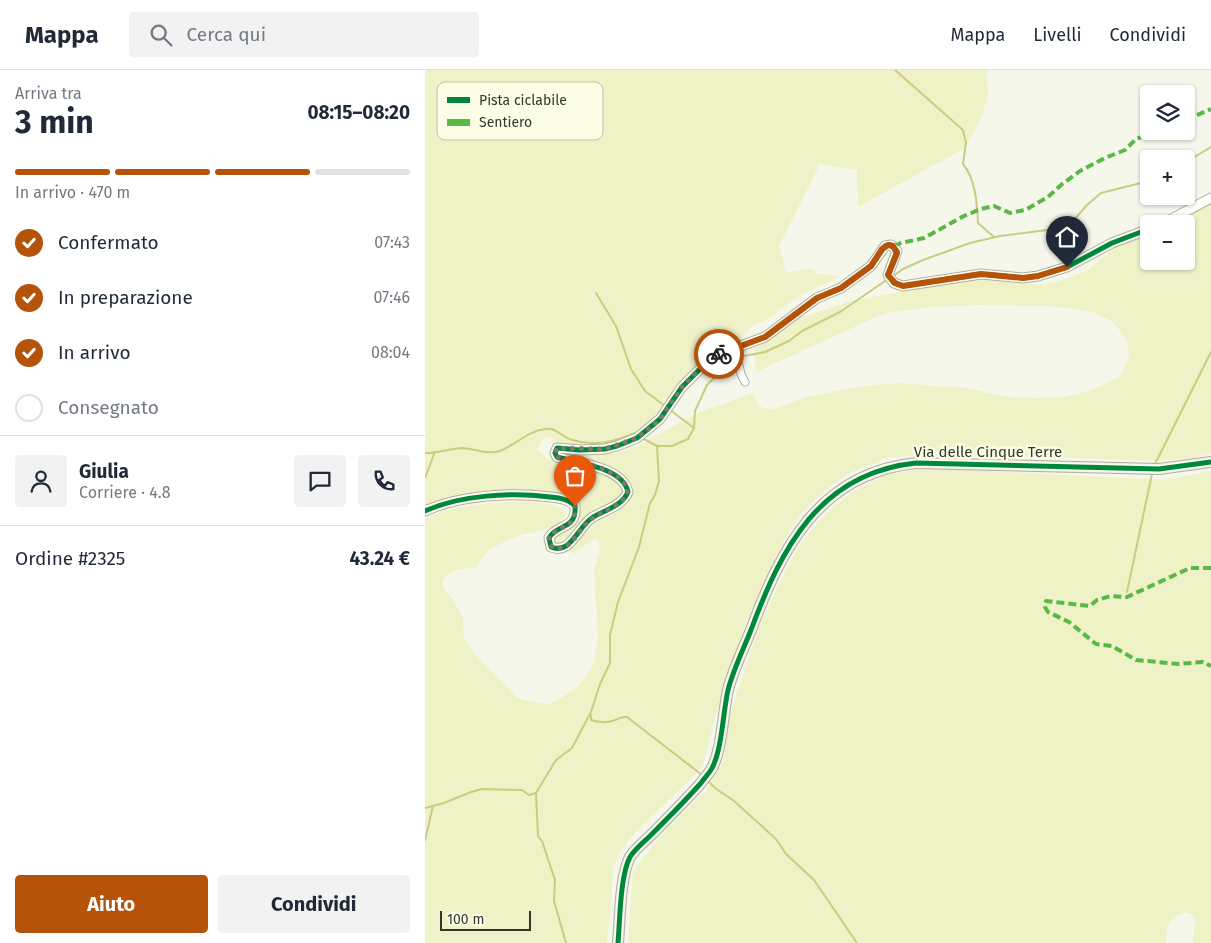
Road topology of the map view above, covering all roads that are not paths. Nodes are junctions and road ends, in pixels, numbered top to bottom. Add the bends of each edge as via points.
1 (1211, 198) edge
2 (1179, 215) edge
3 (1140, 232) edge
4 (736, 352) junction
5 (745, 382) dead end
6 (1211, 462) edge
7 (425, 511) edge
8 (618, 943) edge

1 - 2 street
3 - 4 street via 1067,267 1038,276 1023,278 981,274 899,286 888,275 897,253 891,245 885,246 871,266 841,288 817,298 765,337
4 - 5 street
4 - 7 street via 712,358 704,364 682,387 660,419 637,438 605,449 555,450 557,457 608,471 625,484 628,492 621,501 592,518 562,548 551,546 549,538 573,518 575,506 570,501 535,495 498,495 446,503
6 - 8 main road, Via delle Cinque Terre via 1159,469 907,464 866,475 817,508 780,561 763,597 729,689 712,769 631,856 625,876

